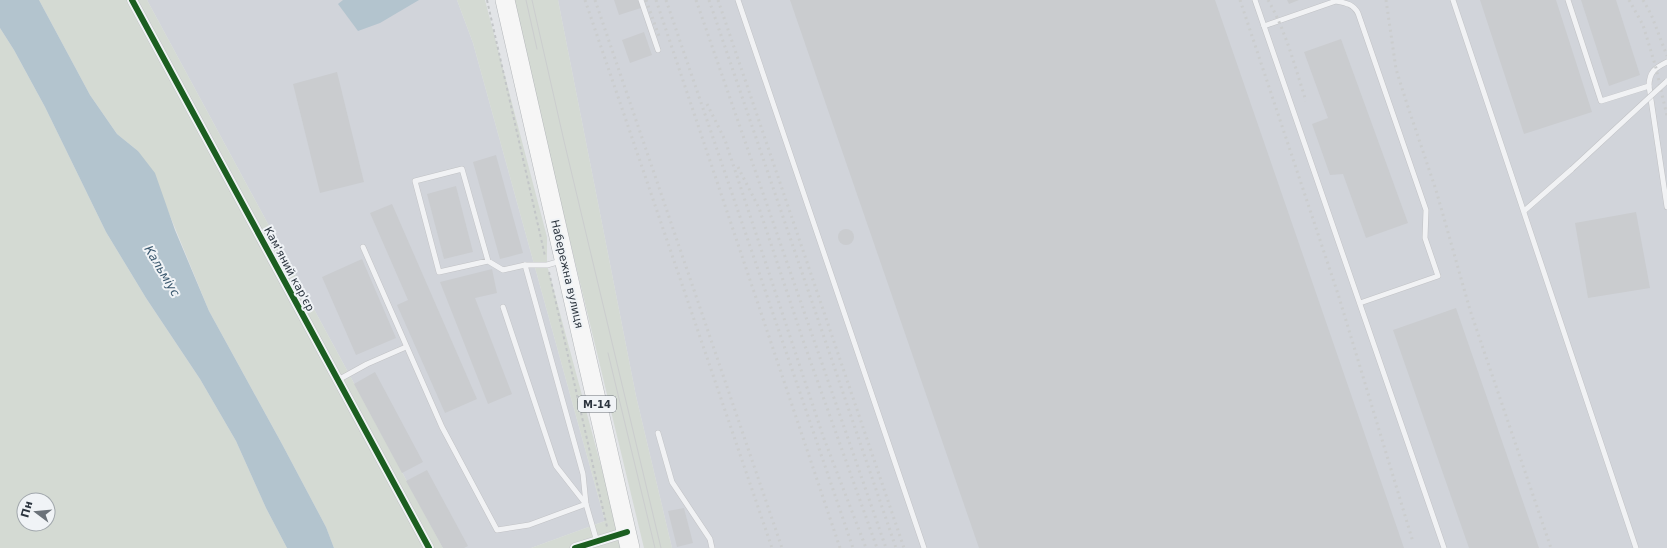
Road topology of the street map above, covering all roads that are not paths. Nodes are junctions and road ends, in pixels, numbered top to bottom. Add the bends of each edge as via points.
1 (132, 0) edge
2 (505, 0) edge
3 (641, 0) edge
4 (738, 0) edge
5 (1255, 0) edge
6 (1453, 0) edge
7 (1568, 0) edge
8 (1264, 26) junction
9 (658, 50) dead end
10 (1667, 62) edge
11 (1667, 81) edge
12 (1649, 86) junction
13 (1667, 207) edge
14 (1524, 211) junction
15 (363, 247) dead end
16 (563, 260) junction
17 (488, 261) junction
18 (525, 264) junction
19 (1360, 304) junction
20 (503, 307) dead end
21 (406, 347) junction
22 (338, 380) junction
23 (658, 433) dead end
24 (586, 504) junction
25 (629, 540) edge
26 (597, 542) junction
27 (429, 548) edge
28 (575, 548) edge
29 (712, 548) edge
30 (924, 548) edge
31 (1444, 548) edge
32 (1636, 548) edge

1 - 22 street, Кам'яний кар'єр
2 - 16 highway, Набережна вулиця / М-14
3 - 9 lane
4 - 30 lane
5 - 8 lane
6 - 14 lane
7 - 12 lane via 1602,101
8 - 19 lane
8 - 19 lane via 1336,1 1355,7 1358,13 1426,210 1425,238 1438,276
10 - 12 lane via 1652,71
11 - 14 lane, bridge
12 - 13 lane
14 - 32 lane
15 - 21 lane
16 - 18 lane via 547,265
16 - 25 highway, Набережна вулиця / М-14
17 - 17 lane via 439,272 415,181 462,169
17 - 18 lane via 503,270
18 - 24 lane via 583,474
19 - 31 lane
20 - 24 lane via 556,466
21 - 22 lane
21 - 24 lane via 442,428 497,530 529,524
22 - 27 street, Кам'яний кар'єр
23 - 29 lane via 672,482 710,539
24 - 26 lane
25 - 26 street
26 - 28 street

